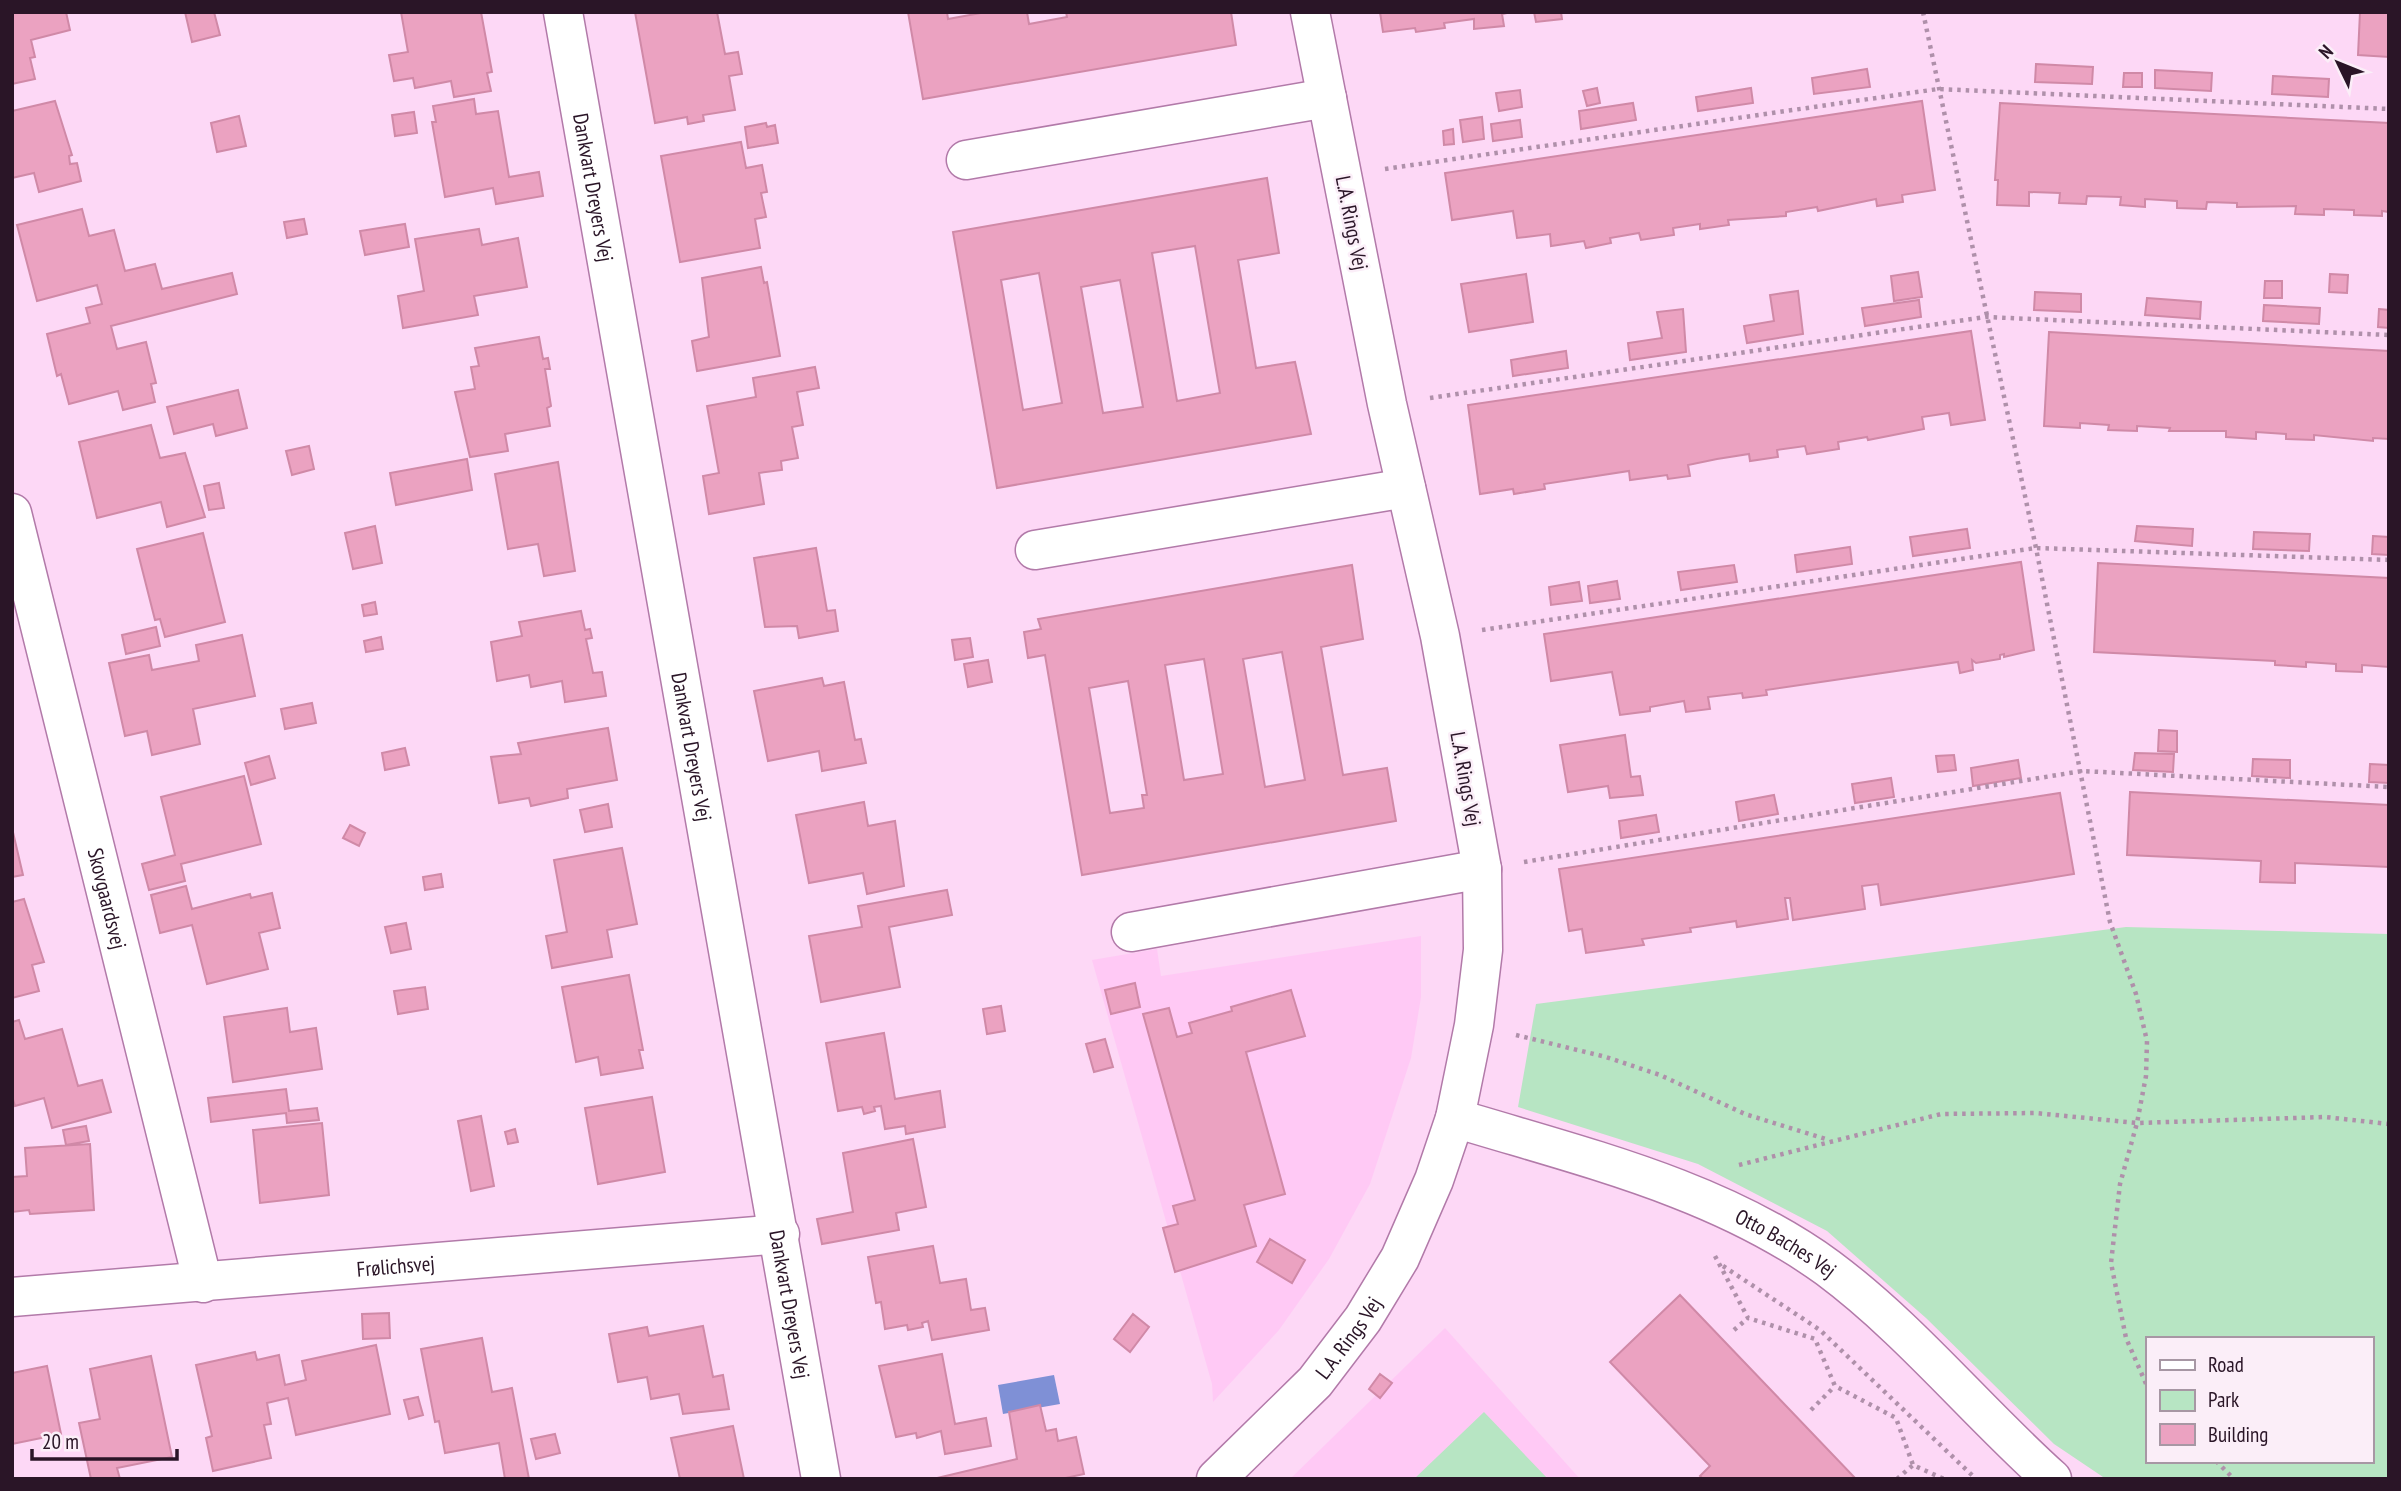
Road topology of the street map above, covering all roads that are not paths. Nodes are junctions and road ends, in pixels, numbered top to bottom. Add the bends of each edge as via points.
1 (563, 12) edge
2 (1310, 12) edge
3 (1327, 98) junction
4 (966, 160) dead end
5 (1406, 488) junction
6 (12, 513) edge
7 (1035, 550) dead end
8 (1482, 869) junction
9 (1131, 932) dead end
10 (1455, 1118) junction
11 (780, 1234) junction
12 (203, 1283) junction
13 (12, 1297) edge
14 (821, 1479) edge
15 (1216, 1479) edge
16 (2052, 1479) edge

1 - 11 street, Dankvart Dreyers Vej
2 - 3 street, L.A. Rings Vej
3 - 4 street
3 - 5 street, L.A. Rings Vej
5 - 7 street
5 - 8 street, L.A. Rings Vej via 1440,636
6 - 12 street, Skovgaardsvej
8 - 9 street
8 - 10 street, L.A. Rings Vej via 1483,950 1474,1026
10 - 15 street, L.A. Rings Vej via 1400,1258 1363,1319 1315,1382
10 - 16 street, Otto Baches Vej via 1668,1184 1745,1218 1827,1268 1893,1325
11 - 12 street, Frølichsvej
11 - 14 street, Dankvart Dreyers Vej
12 - 13 street, Frølichsvej

